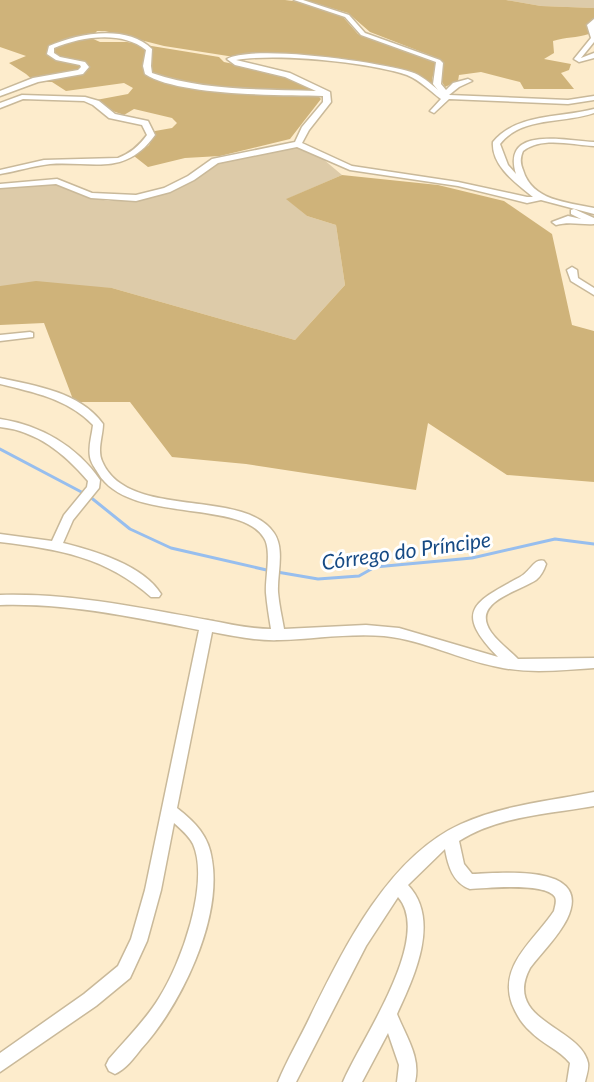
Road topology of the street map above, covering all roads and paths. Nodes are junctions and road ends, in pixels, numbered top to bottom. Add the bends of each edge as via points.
1 (297, 0) edge
2 (594, 21) edge
3 (594, 56) edge
4 (468, 81) dead end
5 (2, 93) edge
6 (327, 94) junction
7 (446, 96) junction
8 (594, 98) edge
9 (0, 106) edge
10 (434, 111) dead end
11 (594, 111) edge
12 (298, 144) junction
13 (594, 144) edge
14 (0, 172) edge
15 (520, 181) junction
16 (0, 186) edge
17 (540, 198) junction
18 (526, 200) junction
19 (594, 211) edge
20 (556, 222) dead end
21 (594, 222) edge
22 (572, 270) dead end
23 (594, 291) edge
24 (30, 335) dead end
25 (0, 338) edge
26 (0, 381) edge
27 (0, 423) edge
28 (0, 538) edge
29 (57, 544) junction
30 (540, 564) dead end
31 (155, 594) dead end
32 (0, 600) edge
33 (207, 625) junction
34 (279, 634) junction
35 (594, 663) edge
36 (514, 664) junction
37 (594, 799) edge
38 (169, 810) junction
39 (451, 838) junction
40 (396, 885) junction
41 (389, 1015) junction
42 (0, 1063) edge
43 (115, 1065) dead end
44 (287, 1082) edge
45 (352, 1082) edge
46 (406, 1082) edge
47 (576, 1082) edge

1 - 7 street via 347,16 358,32 438,61 437,84
2 - 3 street via 590,25 594,38 577,59
4 - 7 street via 456,85
5 - 6 street via 36,80 80,72 86,67 83,63 58,59 50,54 51,47 101,36 144,44 149,49 149,74 163,80
6 - 7 street via 287,75 230,59 304,58 390,69 421,79
6 - 12 street via 327,102
7 - 8 street via 568,102
7 - 10 street
9 - 14 street via 22,96 85,99 112,116 145,123 151,135 123,160 52,161
11 - 15 street via 566,119 522,123 500,137 496,144 500,160
12 - 16 street via 215,161 167,190 136,198 91,195 57,181
12 - 18 street via 350,168 458,184
13 - 15 street via 528,144 519,150 516,159
15 - 17 street
17 - 18 street
17 - 19 street
18 - 21 street via 570,210
20 - 21 street
22 - 23 street via 574,279
24 - 25 street
26 - 34 street via 65,400 93,417 98,424 94,452 97,464 109,480 134,496 237,516 269,536
27 - 29 street via 29,428 46,436 94,480 93,488 68,518
28 - 29 street
29 - 31 street via 95,556 145,583
30 - 36 street via 535,574 496,593 482,607 479,620 484,633
32 - 33 street via 64,600
33 - 34 street
33 - 38 street
34 - 36 street via 384,631
35 - 36 street
37 - 39 street via 497,819
38 - 42 street via 139,941 124,972
38 - 43 street via 201,843 207,871 203,904 191,951 166,1004
39 - 40 street via 423,857
39 - 47 street via 457,867 470,882 539,881 554,884 561,891 565,900 562,914 521,965 516,983 523,1013 578,1059
40 - 41 street via 412,902 416,919 410,954
40 - 44 street via 357,947
41 - 45 street
41 - 46 street via 409,1062

